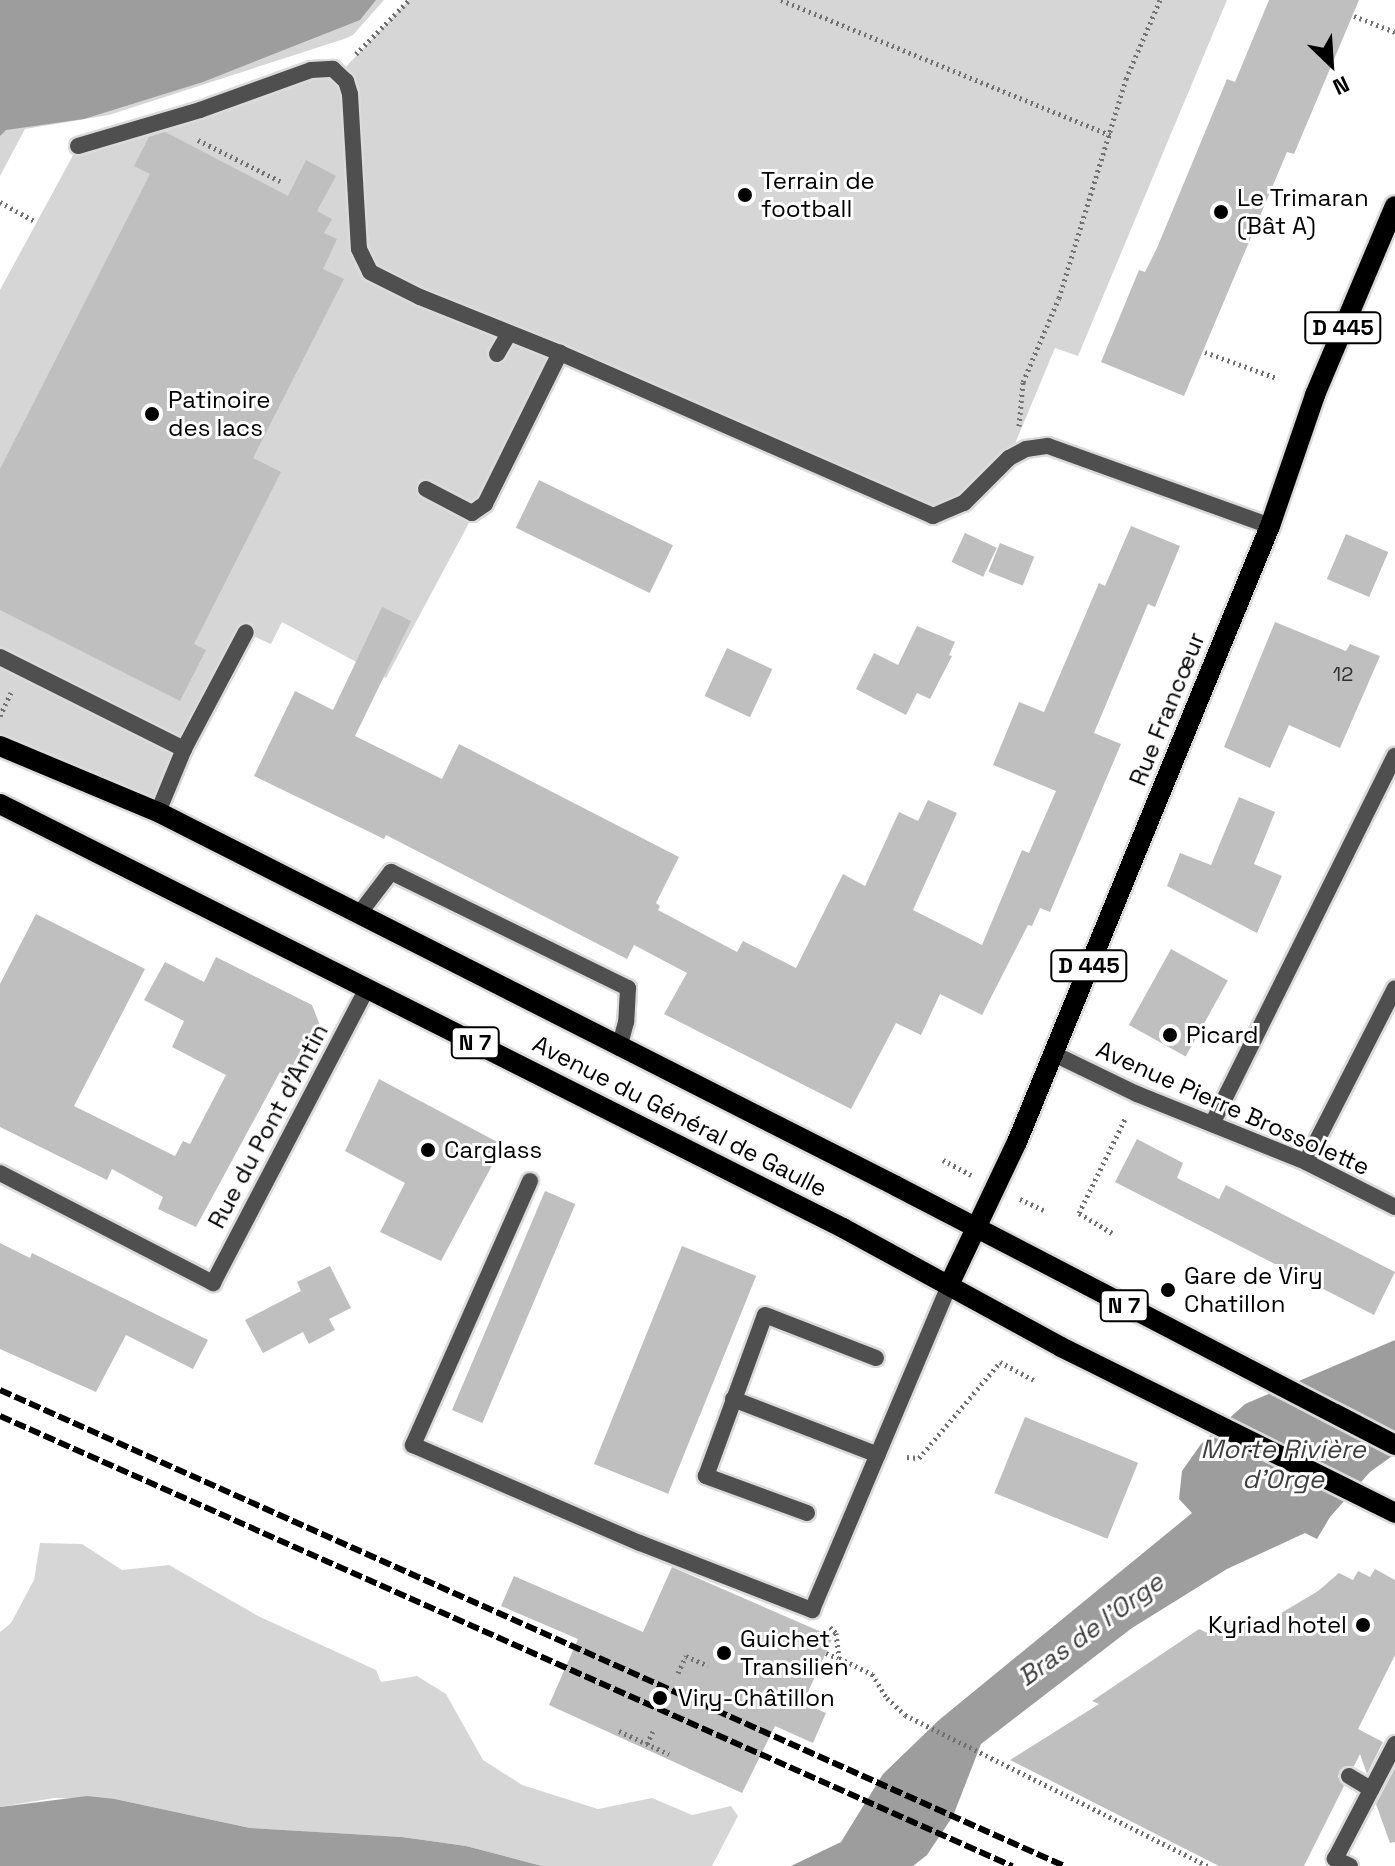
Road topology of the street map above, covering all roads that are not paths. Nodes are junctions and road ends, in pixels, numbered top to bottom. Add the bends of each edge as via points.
1 (78, 146) dead end
2 (1395, 206) edge
3 (508, 335) junction
4 (560, 353) junction
5 (497, 354) dead end
6 (426, 489) dead end
7 (1270, 526) junction
8 (246, 632) dead end
9 (0, 657) edge
10 (0, 746) edge
11 (184, 749) junction
12 (1395, 756) edge
13 (0, 804) edge
14 (158, 812) junction
15 (359, 914) junction
16 (1395, 988) edge
17 (366, 990) junction
18 (619, 1048) junction
19 (1052, 1053) junction
20 (1212, 1124) junction
21 (1306, 1162) junction
22 (0, 1173) edge
23 (530, 1181) dead end
24 (1395, 1207) edge
25 (978, 1228) junction
26 (949, 1285) junction
27 (876, 1358) dead end
28 (733, 1399) junction
29 (1395, 1445) edge
30 (878, 1455) junction
31 (1391, 1511) edge
32 (807, 1513) dead end
33 (1395, 1744) edge
34 (1349, 1776) dead end
35 (1371, 1789) junction
36 (1350, 1866) edge

1 - 3 street via 311,70 333,69 350,94 356,234 370,272
2 - 7 main road, Rue Francœur / D 445 via 1315,395
3 - 4 street
3 - 5 street
4 - 6 street via 485,504 472,513
4 - 7 street via 933,516 964,503 1009,458 1048,446
7 - 19 main road, Rue Francœur / D 445
8 - 11 street
9 - 11 street
10 - 14 main road, N 7
11 - 14 street
12 - 20 street
13 - 17 main road, Avenue du Général de Gaulle / N 7
14 - 15 main road, Avenue du Général de Gaulle / N 7
15 - 18 main road, Avenue du Général de Gaulle / N 7
15 - 18 street via 391,872 628,988
16 - 21 street
17 - 22 street, Rue du Pont d'Antin via 213,1283
17 - 26 main road, Avenue du Général de Gaulle / N 7
18 - 25 main road, Avenue du Général de Gaulle / N 7
19 - 20 street, Avenue Pierre Brossolette
19 - 25 main road, Rue Francœur / D 445
20 - 21 street, Avenue Pierre Brossolette
21 - 24 street, Avenue Pierre Brossolette
23 - 30 street via 413,1445 812,1610
25 - 26 main road, Rue Francœur
25 - 29 main road, N 7
26 - 30 street
26 - 31 main road, N 7
27 - 28 street via 765,1315
28 - 30 street
28 - 32 street via 706,1476
33 - 35 street
34 - 35 street
35 - 36 street via 1335,1859

